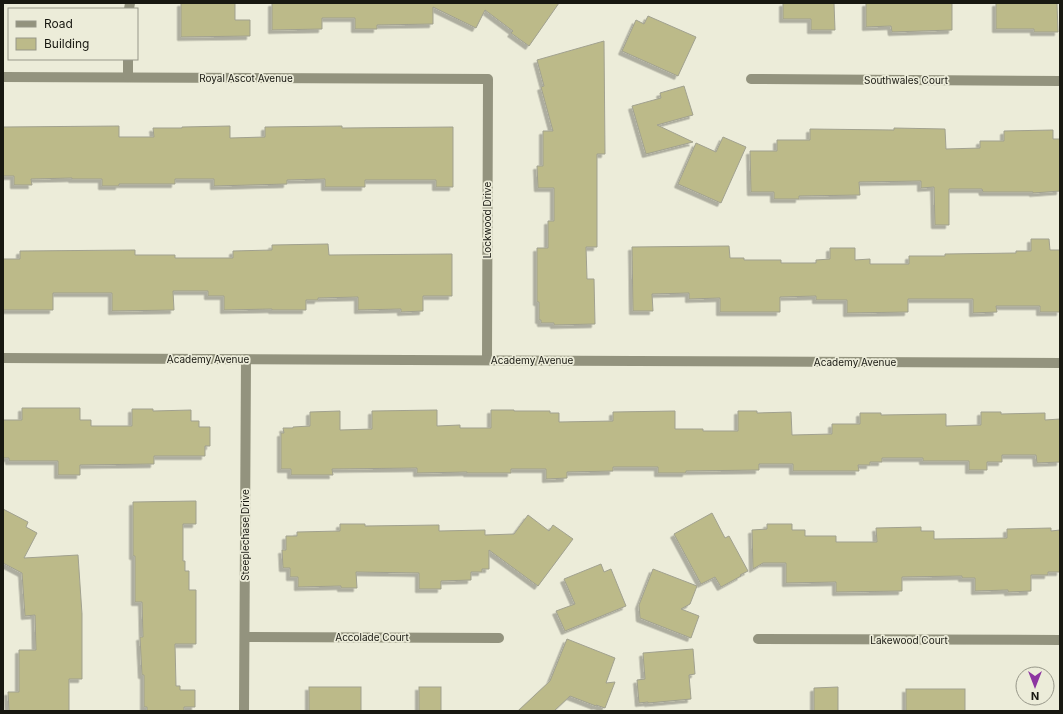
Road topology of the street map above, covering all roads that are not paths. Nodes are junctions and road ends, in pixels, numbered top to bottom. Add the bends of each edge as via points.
1 (128, 60) edge
2 (3, 77) edge
3 (128, 78) junction
4 (488, 79) joint
5 (751, 80) dead end
6 (1060, 81) edge
7 (3, 358) edge
8 (246, 359) junction
9 (487, 360) junction
10 (1060, 363) edge
11 (245, 637) junction
12 (499, 638) dead end
13 (758, 639) dead end
14 (1060, 640) edge
15 (244, 711) edge

1 - 3 street
2 - 3 street, Royal Ascot Avenue
3 - 4 street, Royal Ascot Avenue
4 - 9 street, Lockwood Drive
5 - 6 street, Southwales Court
7 - 8 street, Academy Avenue
8 - 9 street, Academy Avenue
8 - 11 street, Steeplechase Drive
9 - 10 street, Academy Avenue
11 - 12 street, Accolade Court
11 - 15 street, Steeplechase Drive
13 - 14 street, Lakewood Court

